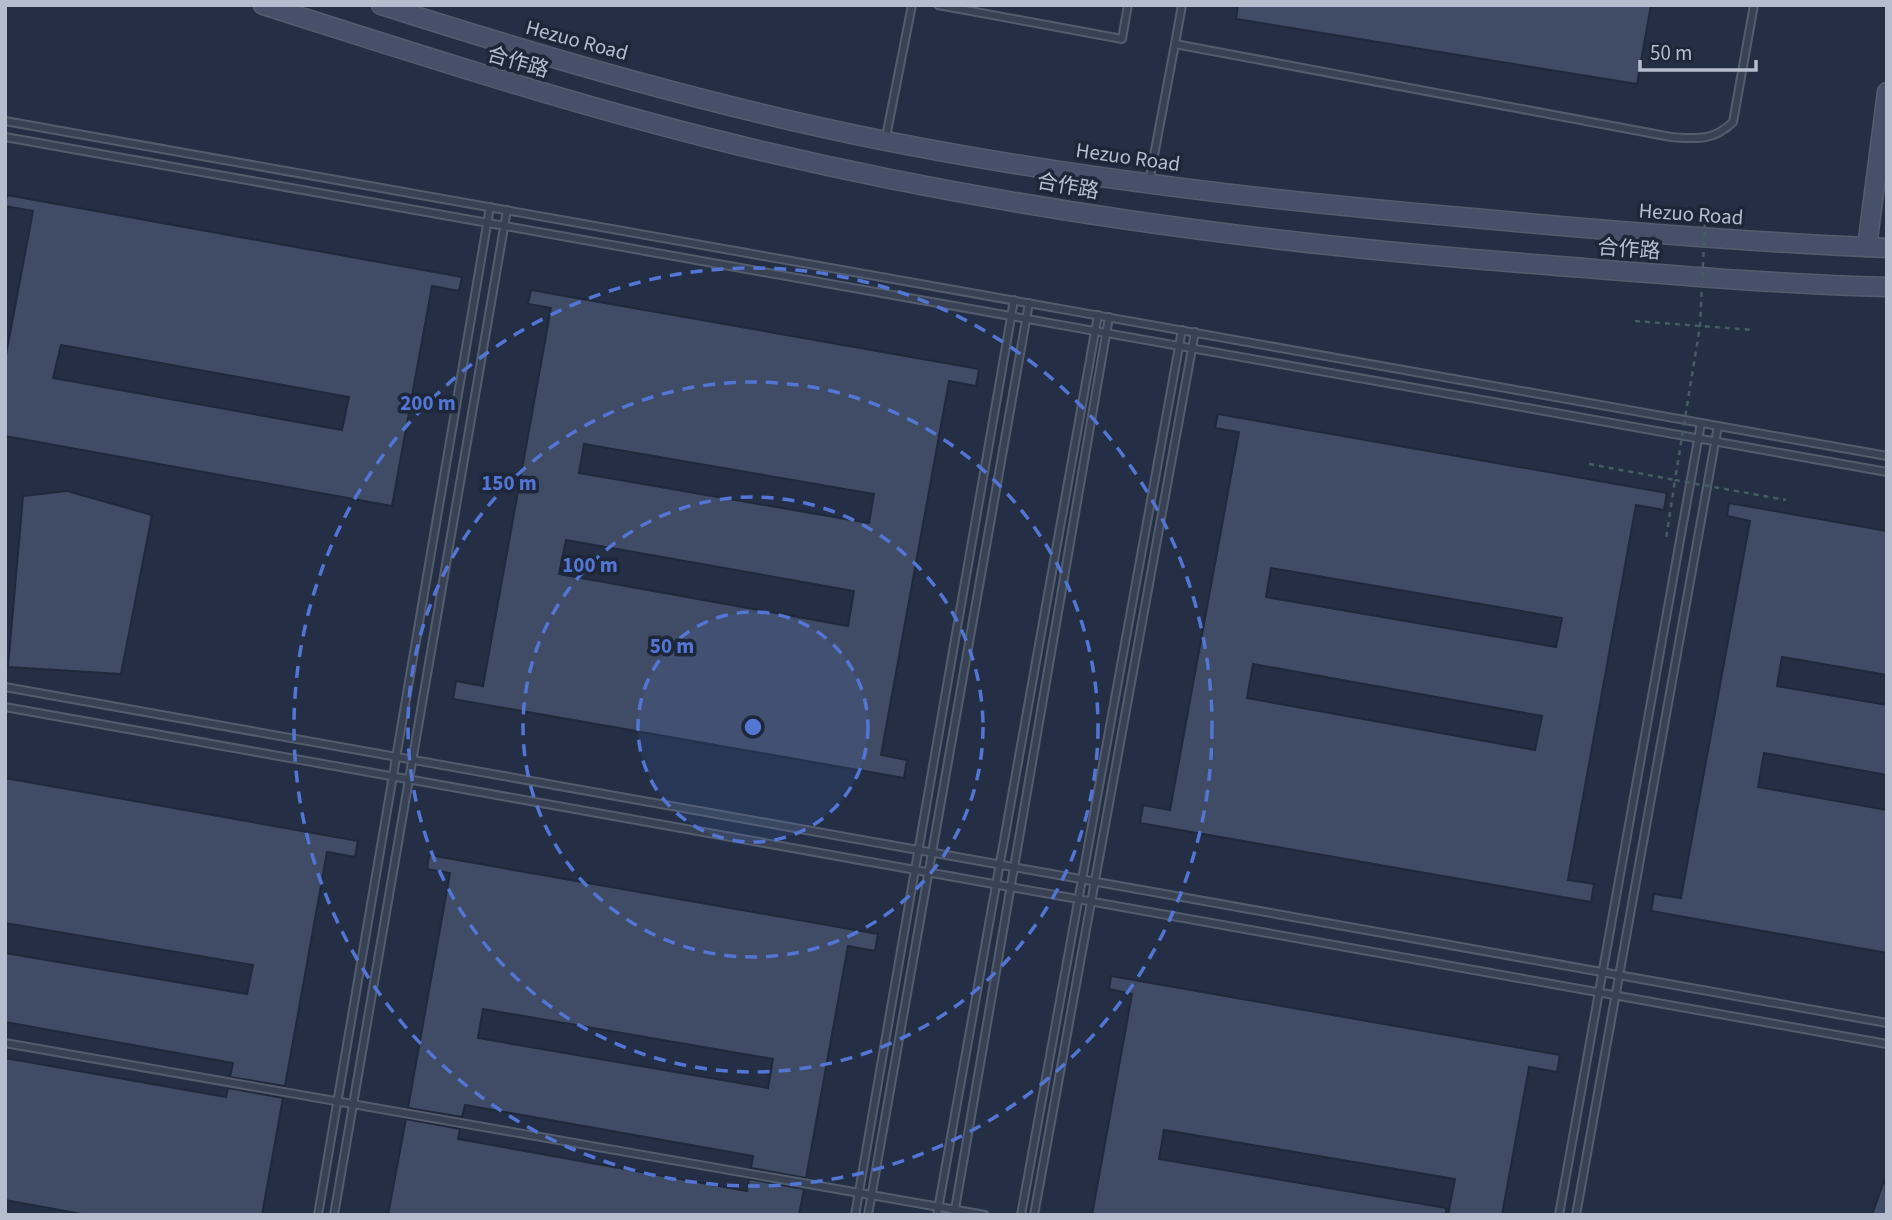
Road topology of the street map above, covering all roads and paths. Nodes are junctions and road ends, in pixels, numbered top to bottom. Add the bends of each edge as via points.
1 (263, 5) edge
2 (381, 5) edge
3 (912, 5) edge
4 (938, 5) edge
5 (1128, 5) edge
6 (1182, 5) edge
7 (1754, 5) edge
8 (1175, 44) junction
9 (1887, 92) edge
10 (5, 121) edge
11 (5, 137) edge
12 (886, 141) junction
13 (1149, 184) junction
14 (491, 207) junction
15 (507, 210) junction
16 (1705, 222) dead end
17 (488, 223) junction
18 (504, 226) junction
19 (1887, 238) edge
20 (1867, 247) junction
21 (1887, 248) edge
22 (1887, 287) edge
23 (1014, 300) junction
24 (1029, 303) junction
25 (1098, 315) junction
26 (1011, 316) junction
27 (1110, 317) junction
28 (1026, 318) junction
29 (1635, 321) dead end
30 (1700, 326) junction
31 (1182, 330) junction
32 (1754, 330) dead end
33 (1096, 331) junction
34 (1195, 332) junction
35 (1107, 333) junction
36 (1180, 346) junction
37 (1191, 348) junction
38 (1701, 423) junction
39 (1718, 426) junction
40 (1699, 439) junction
41 (1715, 441) junction
42 (1887, 456) edge
43 (1589, 464) dead end
44 (1887, 472) edge
45 (1675, 480) junction
46 (1786, 500) dead end
47 (1666, 540) dead end
48 (5, 687) edge
49 (5, 707) edge
50 (396, 757) junction
51 (412, 760) junction
52 (393, 776) junction
53 (409, 779) junction
54 (918, 850) junction
55 (932, 852) junction
56 (1000, 864) junction
57 (1014, 867) junction
58 (915, 870) junction
59 (929, 873) junction
60 (1082, 879) junction
61 (1093, 881) junction
62 (996, 884) junction
63 (1011, 887) junction
64 (1078, 899) junction
65 (1089, 901) junction
66 (1603, 972) junction
67 (1619, 975) junction
68 (1599, 993) junction
69 (1616, 995) junction
70 (1887, 1023) edge
71 (5, 1043) edge
72 (1887, 1044) edge
73 (337, 1101) junction
74 (353, 1104) junction
75 (859, 1193) junction
76 (872, 1195) junction
77 (938, 1211) edge
78 (954, 1212) edge
79 (318, 1215) edge
80 (334, 1215) edge
81 (855, 1215) edge
82 (868, 1215) edge
83 (985, 1215) edge
84 (1021, 1215) edge
85 (1034, 1215) edge
86 (1559, 1215) edge
87 (1576, 1215) edge

1 - 22 main road, 合作路 via 515,85 719,141 916,184 1144,222 1381,252
2 - 12 main road, Hezuo Road via 535,54
3 - 12 lane
4 - 5 lane via 1122,39
6 - 8 lane
7 - 8 lane via 1733,122 1720,134 1705,139 1671,137
8 - 13 lane
9 - 20 main road
10 - 14 lane
11 - 17 lane
12 - 13 main road, Hezuo Road
13 - 20 main road, Hezuo Road via 1687,237
14 - 15 lane
14 - 17 lane
15 - 18 lane
15 - 23 lane
16 - 30 path, bridge
17 - 18 lane
17 - 50 lane
18 - 26 lane
18 - 51 lane
19 - 20 lane
20 - 21 main road, Hezuo Road
23 - 24 lane
23 - 26 lane
24 - 25 lane
24 - 28 lane
25 - 27 lane
25 - 33 lane
26 - 28 lane
26 - 54 lane
27 - 31 lane
27 - 35 lane
28 - 33 lane
28 - 55 lane
29 - 30 path
30 - 32 path
30 - 45 path, bridge
31 - 34 lane
31 - 36 lane
33 - 35 lane
33 - 56 lane
34 - 37 lane
34 - 38 lane
35 - 36 lane
35 - 57 lane
36 - 37 lane
36 - 60 lane
37 - 40 lane
37 - 61 lane
38 - 39 lane
38 - 40 lane
39 - 41 lane
39 - 42 lane
40 - 41 lane
40 - 66 lane
41 - 44 lane
41 - 67 lane
43 - 45 path
45 - 46 path, bridge
45 - 47 path
48 - 50 lane
49 - 52 lane
50 - 51 lane
50 - 52 lane
51 - 53 lane
51 - 54 lane
52 - 53 lane
52 - 73 lane
53 - 58 lane
53 - 74 lane
54 - 55 lane
54 - 58 lane
55 - 56 lane
55 - 59 lane
56 - 57 lane
56 - 62 lane
57 - 60 lane
57 - 63 lane
58 - 59 lane
58 - 75 lane
59 - 62 lane
59 - 76 lane
60 - 61 lane
60 - 64 lane
61 - 65 lane
61 - 66 lane
62 - 63 lane
62 - 77 lane
63 - 64 lane
63 - 78 lane
64 - 65 lane
64 - 84 lane
65 - 68 lane
65 - 85 lane
66 - 67 lane
66 - 68 lane
67 - 69 lane
67 - 70 lane
68 - 69 lane
68 - 86 lane
69 - 72 lane
69 - 87 lane
71 - 73 lane
73 - 74 lane
73 - 79 lane
74 - 75 lane
74 - 80 lane
75 - 76 lane
75 - 81 lane
76 - 77 lane
76 - 82 lane
77 - 78 lane
78 - 83 lane

